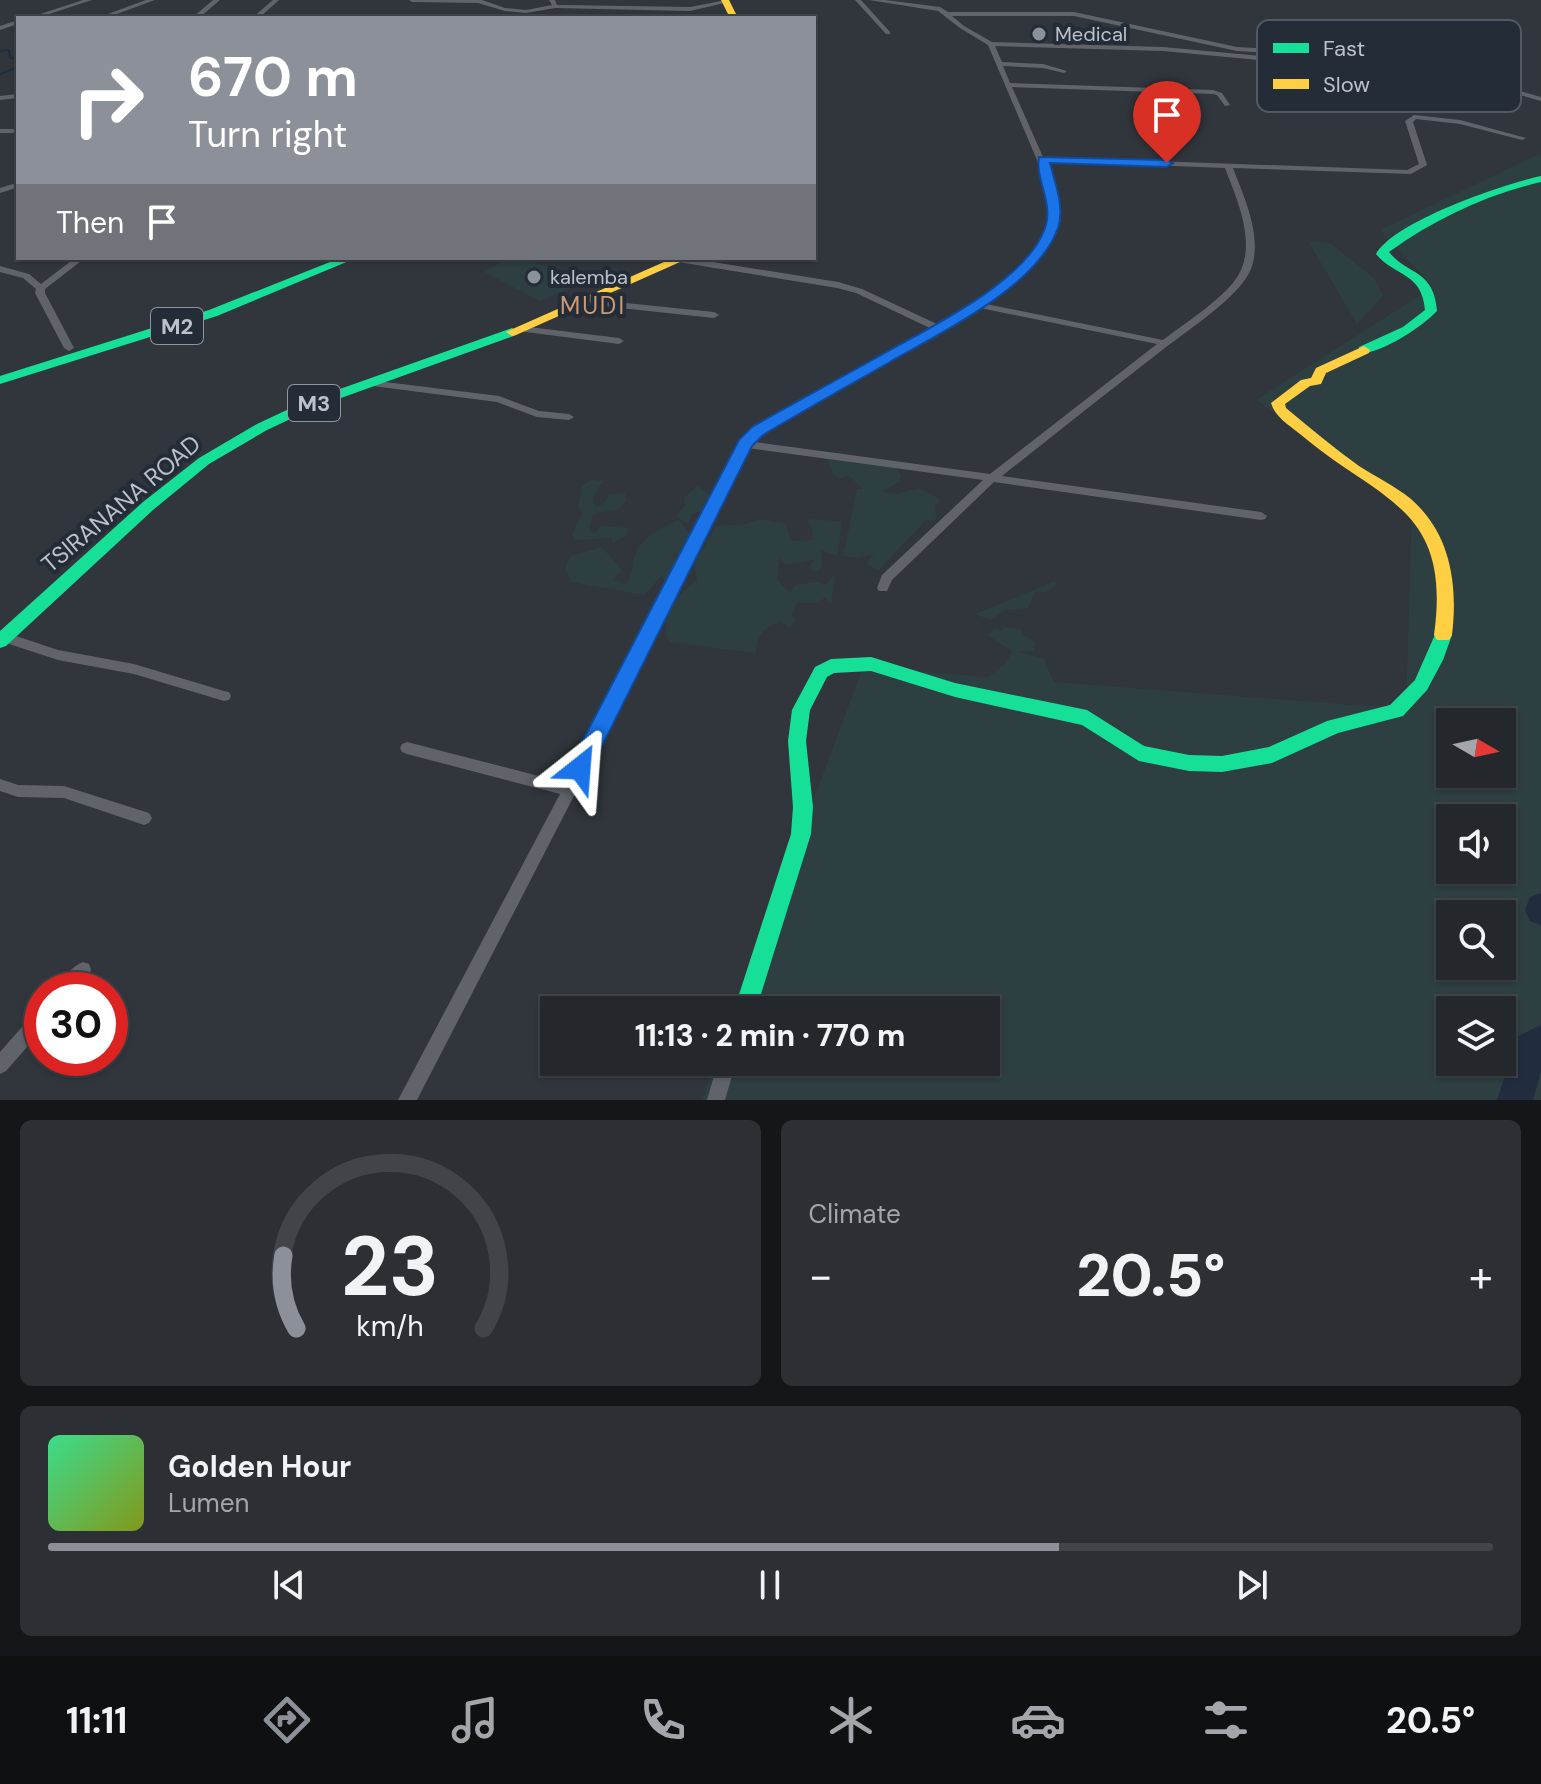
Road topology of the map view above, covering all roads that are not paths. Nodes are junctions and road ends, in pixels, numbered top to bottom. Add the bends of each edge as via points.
1 (89, 0) edge
2 (152, 0) edge
3 (217, 0) edge
4 (276, 0) edge
5 (412, 0) edge
6 (478, 0) edge
7 (858, 0) edge
8 (872, 0) edge
9 (554, 3) edge
10 (717, 8) edge
11 (946, 14) junction
12 (37, 16) edge
13 (106, 16) edge
14 (197, 16) edge
15 (257, 16) edge
16 (888, 33) dead end
17 (991, 44) junction
18 (1041, 44) junction
19 (1257, 50) edge
20 (1257, 58) edge
21 (1000, 64) junction
22 (1052, 67) junction
23 (1064, 71) dead end
24 (1010, 85) junction
25 (1521, 93) edge
26 (1541, 99) edge
27 (1227, 105) dead end
28 (1522, 138) dead end
29 (1043, 159) junction
30 (1228, 166) junction
31 (1541, 179) edge
32 (13, 186) dead end
33 (0, 191) edge
34 (78, 260) edge
35 (321, 260) edge
36 (345, 260) edge
37 (672, 260) edge
38 (672, 260) edge
39 (680, 260) edge
40 (0, 269) edge
41 (41, 288) junction
42 (586, 302) junction
43 (979, 305) junction
44 (714, 315) dead end
45 (521, 329) junction
46 (939, 329) junction
47 (619, 341) dead end
48 (1165, 343) junction
49 (69, 348) junction
50 (0, 368) edge
51 (0, 380) edge
52 (369, 383) junction
53 (569, 417) dead end
54 (745, 444) junction
55 (992, 478) junction
56 (1261, 516) dead end
57 (883, 588) dead end
58 (1, 634) edge
59 (224, 696) dead end
60 (407, 748) dead end
61 (0, 785) edge
62 (568, 790) junction
63 (144, 818) dead end
64 (749, 996) edge
65 (24, 1038) edge
66 (0, 1065) edge
67 (723, 1076) edge
68 (407, 1100) edge
69 (716, 1100) edge

1 - 12 street
2 - 13 street
3 - 14 street
4 - 15 street
5 - 6 street
6 - 9 street via 519,10 543,10
7 - 16 street
8 - 11 street via 931,7
9 - 10 street
11 - 17 street
11 - 19 street via 1074,14
17 - 18 street
17 - 21 street
18 - 20 street
18 - 22 street
21 - 22 street
21 - 24 street
22 - 23 street
24 - 27 street via 1213,92
24 - 29 street
25 - 26 street
28 - 30 street via 1414,117 1409,121 1423,165 1413,171
29 - 30 street
29 - 43 street via 1054,209 1050,236 1030,262
30 - 48 street via 1246,214 1248,265 1240,280
31 - 64 main road via 1417,225 1384,250 1385,257 1428,289 1431,311 1407,330 1321,371 1316,381 1278,403 1321,445 1408,505 1442,552 1448,602 1440,647 1401,706 1389,714 1324,730 1271,755 1199,763 1139,753 1102,723 1087,718 955,690 871,664 831,666 821,672 801,710 801,834
32 - 33 street
34 - 41 street
35 - 49 main road, M2 via 206,305
36 - 51 main road, M2 via 213,313
37 - 42 main road, TSIRANANA ROAD / M3
38 - 58 main road, TSIRANANA ROAD / M3 via 509,326 297,401 238,429 129,508
39 - 46 street via 838,285
40 - 41 street via 26,276
41 - 49 street
42 - 44 street
42 - 45 main road, TSIRANANA ROAD / M3
43 - 46 street
43 - 48 street
45 - 47 street
45 - 52 main road, TSIRANANA ROAD / M3
46 - 54 street via 775,419
48 - 55 street
49 - 50 main road, M2
52 - 53 street via 499,399 537,414
52 - 58 main road, TSIRANANA ROAD / M3 via 274,421 204,461
54 - 55 street
54 - 62 street
55 - 56 street
55 - 57 street via 886,578
58 - 59 street via 44,651 134,669
60 - 62 street
61 - 63 street via 18,791 64,792
62 - 68 street
65 - 66 street
67 - 69 street

